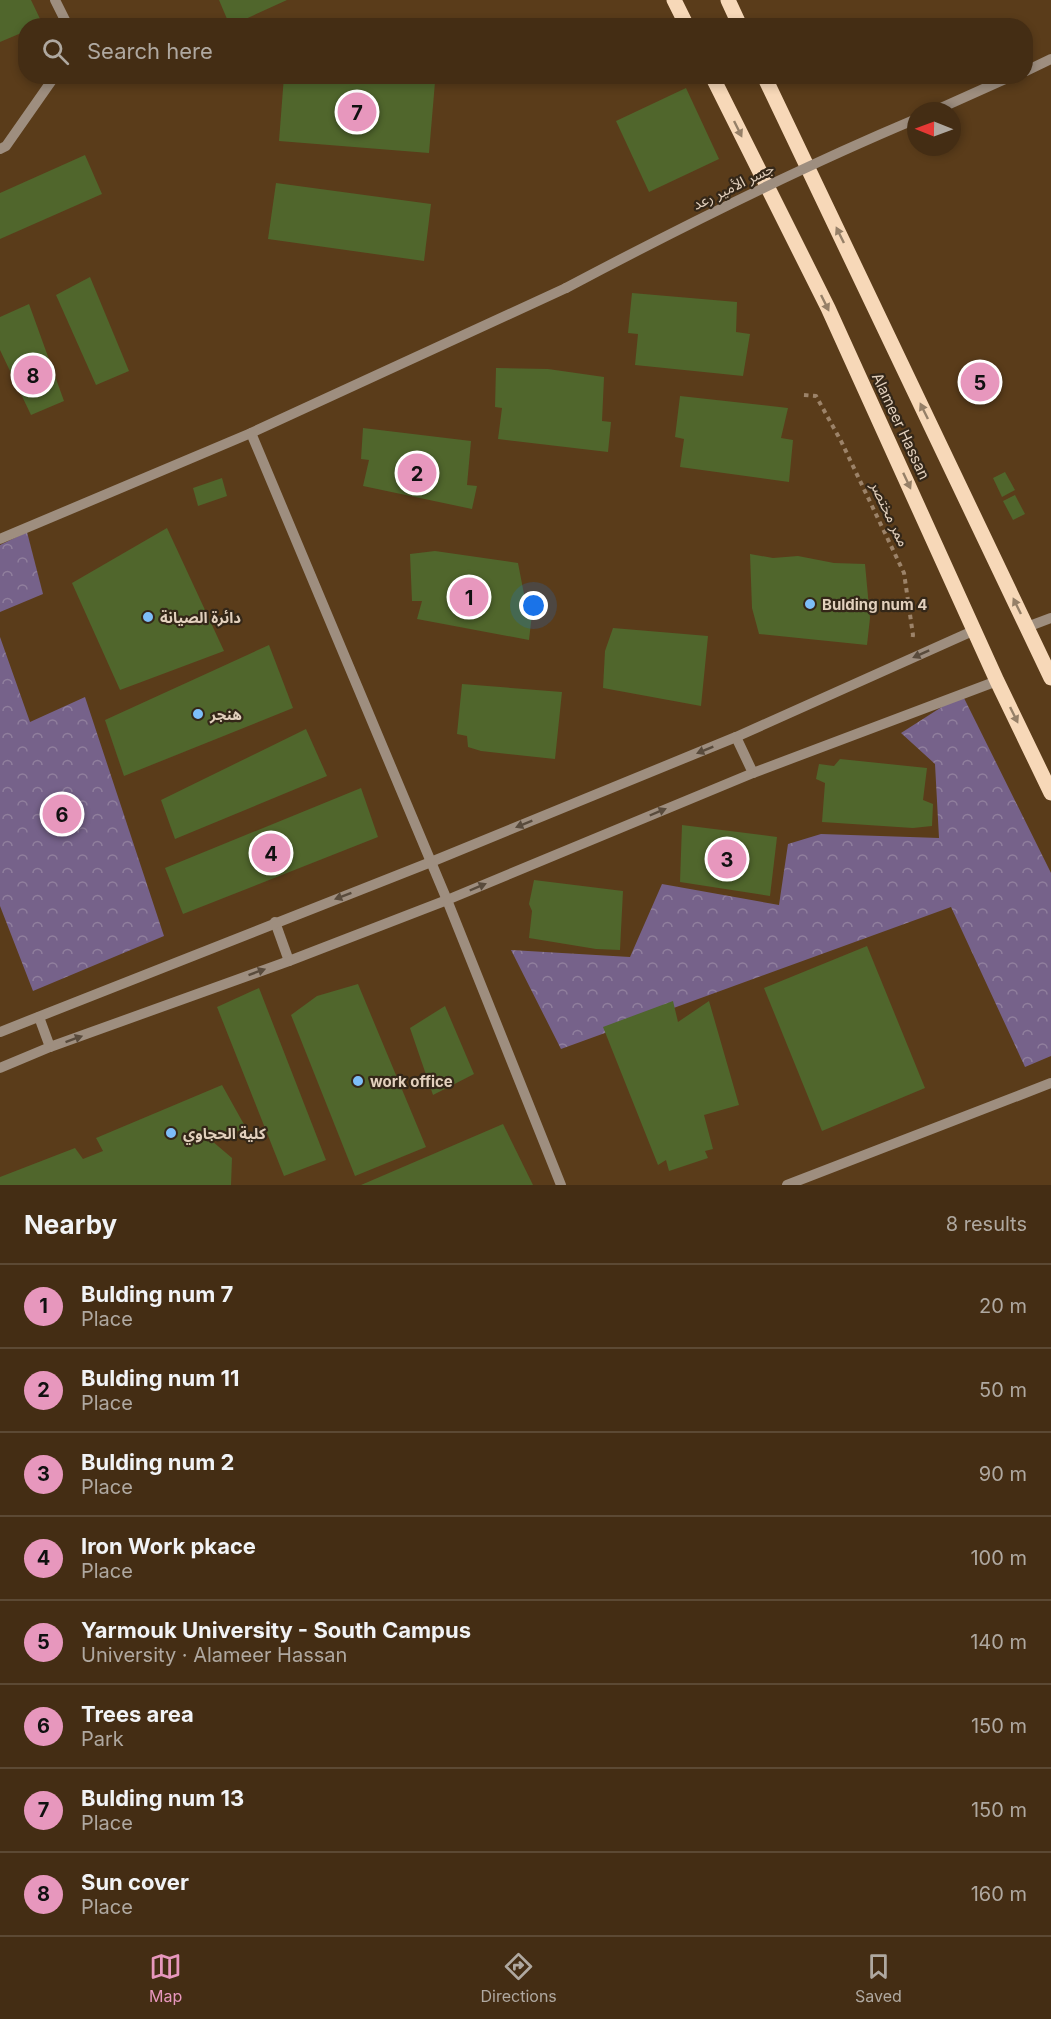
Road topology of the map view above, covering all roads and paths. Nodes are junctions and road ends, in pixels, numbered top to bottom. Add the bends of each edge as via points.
1 (55, 0) edge
2 (674, 0) edge
3 (728, 0) edge
4 (64, 18) edge
5 (683, 18) edge
6 (736, 18) edge
7 (1051, 59) edge
8 (1033, 68) edge
9 (49, 84) edge
10 (716, 84) edge
11 (768, 84) edge
12 (995, 84) edge
13 (956, 102) edge
14 (907, 122) edge
15 (0, 149) edge
16 (804, 395) dead end
17 (252, 433) junction
18 (0, 539) edge
19 (1051, 618) edge
20 (1027, 627) junction
21 (975, 630) junction
22 (910, 650) dead end
23 (1051, 678) edge
24 (997, 681) junction
25 (736, 737) junction
26 (753, 773) junction
27 (1051, 793) edge
28 (431, 862) junction
29 (447, 900) junction
30 (276, 922) junction
31 (289, 961) junction
32 (39, 1017) junction
33 (0, 1032) edge
34 (50, 1047) junction
35 (0, 1068) edge
36 (1051, 1083) edge
37 (561, 1185) edge
38 (787, 1185) edge

1 - 4 street
2 - 5 main road
3 - 6 main road
7 - 8 street
9 - 15 street
10 -> 21 main road, Alameer Hassan via 828,309
20 -> 11 main road, Alameer Hassan
12 - 13 street
14 - 17 street, جسر الأمير رعد, bridge via 733,202 566,288
16 - 22 path, ممر مختصر via 816,396 904,573 913,635
17 - 18 street, جسر الأمير رعد
17 - 28 street
19 - 20 street
20 - 23 main road, Alameer Hassan
21 - 24 main road, Alameer Hassan
21 -> 25 street
24 - 26 street
24 -> 27 main road, Alameer Hassan
25 - 26 street
25 -> 28 street
29 -> 26 street
28 - 29 street
28 -> 30 street
29 - 31 street
29 - 37 street
30 - 31 street
30 - 32 street
34 -> 31 street
32 - 33 street
32 - 34 street
34 - 35 street
36 - 38 street

